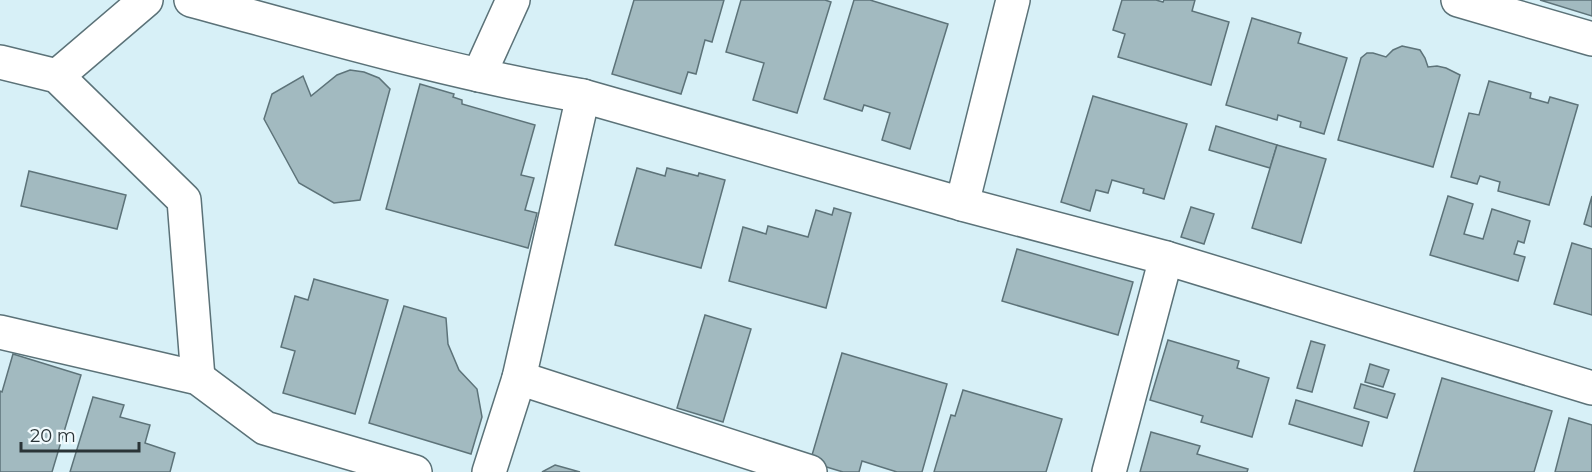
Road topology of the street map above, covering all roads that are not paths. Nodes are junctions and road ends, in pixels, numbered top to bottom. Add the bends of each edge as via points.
1 (146, 0) edge
2 (191, 0) edge
3 (513, 0) edge
4 (1014, 0) edge
5 (1458, 0) edge
6 (1592, 39) edge
7 (0, 62) edge
8 (479, 75) junction
9 (57, 76) junction
10 (583, 96) junction
11 (962, 204) junction
12 (1166, 258) junction
13 (0, 332) edge
14 (198, 378) junction
15 (519, 378) junction
16 (1592, 388) edge
17 (415, 472) edge
18 (489, 472) edge
19 (810, 472) edge
20 (1109, 472) edge

1 - 9 street
2 - 8 street
3 - 8 street
4 - 11 street
5 - 6 street
7 - 9 street
8 - 10 street
9 - 14 street via 184,200
10 - 11 street
10 - 15 street
11 - 12 street
12 - 16 street
12 - 20 street
13 - 14 street
14 - 17 street via 265,428
15 - 18 street
15 - 19 street

